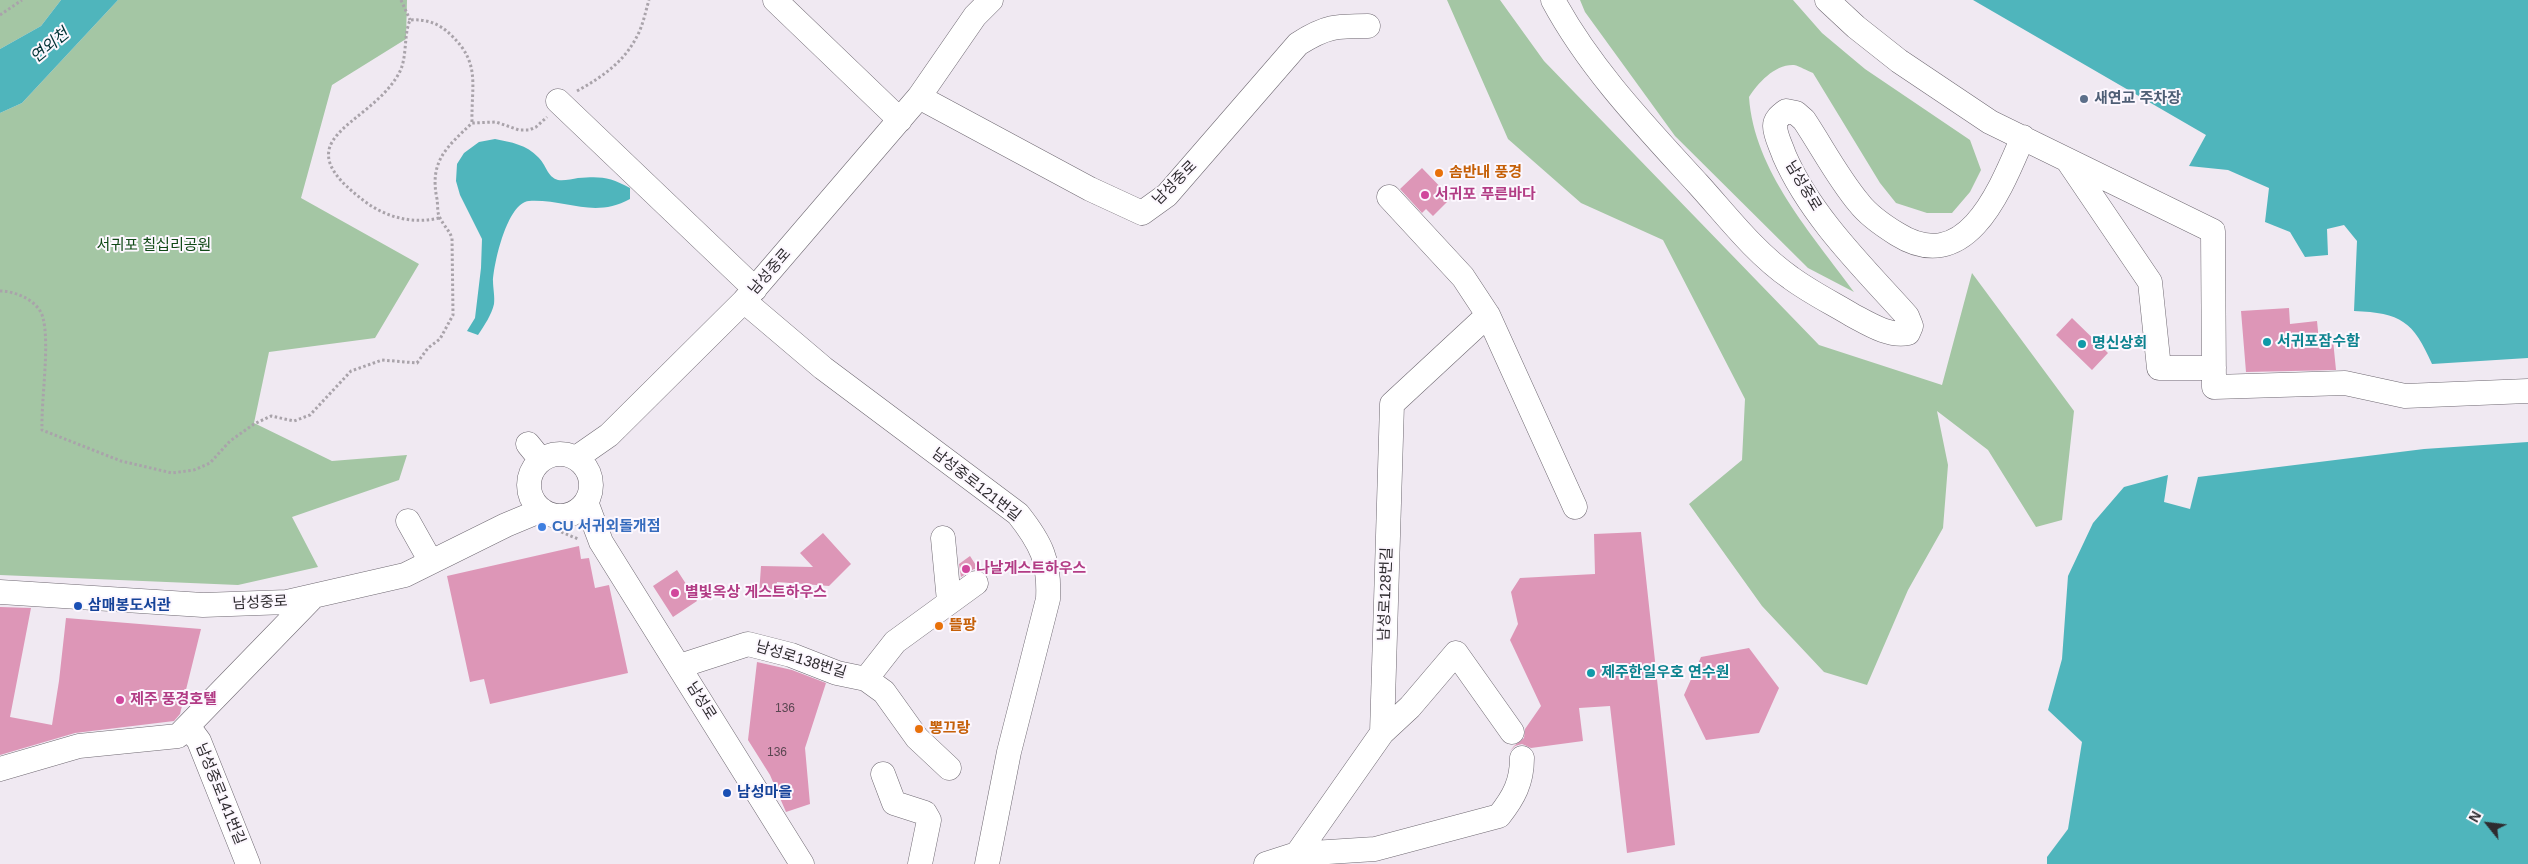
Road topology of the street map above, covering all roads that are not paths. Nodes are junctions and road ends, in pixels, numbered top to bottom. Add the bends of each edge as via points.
1 (775, 0) edge
2 (991, 0) edge
3 (1553, 0) edge
4 (1827, 0) edge
5 (1368, 26) dead end
6 (919, 97) junction
7 (558, 101) road end
8 (900, 120) junction
9 (2023, 137) junction
10 (2067, 159) junction
11 (1388, 198) dead end
12 (750, 295) junction
13 (1488, 315) junction
14 (2214, 368) junction
15 (2528, 391) edge
16 (582, 465) junction
17 (1575, 507) dead end
18 (577, 508) junction
19 (539, 512) junction
20 (408, 521) dead end
21 (943, 538) dead end
22 (431, 562) junction
23 (976, 583) dead end
24 (0, 592) edge
25 (312, 598) junction
26 (949, 601) junction
27 (680, 666) junction
28 (866, 679) junction
29 (188, 726) junction
30 (1512, 732) dead end
31 (1382, 734) junction
32 (1522, 758) dead end
33 (950, 768) dead end
34 (0, 769) edge
35 (883, 774) dead end
36 (1301, 859) edge
37 (248, 864) edge
38 (802, 864) edge
39 (920, 864) edge
40 (987, 864) edge
41 (1266, 864) edge

1 - 8 street
2 - 6 street, 남성중로 via 975,16
3 - 9 street, 남성중로 via 1598,69 1743,234 1790,277 1862,320 1893,333 1908,333 1911,326 1907,316 1810,202 1792,173 1779,142 1775,125 1778,118 1786,111 1796,113 1804,120 1859,204 1881,224 1906,239 1932,247 1946,246 1974,226 2000,189
4 - 9 street via 1856,28 1938,90 1990,122
5 - 6 street, 남성중로 via 1336,26 1298,44 1167,195 1142,213 1090,189
6 - 8 street, 남성중로
7 - 12 street, 남성중로121번길
8 - 12 street, 남성중로
9 - 10 street
10 - 14 street via 2150,282 2159,368
10 - 14 street via 2213,231
11 - 13 street via 1463,277
12 - 16 street, 남성중로
12 - 40 street, 남성중로121번길 via 823,368 1018,514 1041,547 1049,577 1048,599 1009,752
13 - 17 street
13 - 31 street, 남성로128번길 via 1392,404
14 - 15 street via 2214,387 2345,384 2405,396
16 - 18 street via 591,486
16 - 19 street via 558,454 534,452 530,477
18 - 19 street via 551,514
18 - 27 street, 남성로 via 590,539
19 - 22 street, 남성중로
20 - 22 street
21 - 26 street
22 - 25 street, 남성중로 via 405,575
23 - 26 street, 남성로138번길
24 - 25 street, 남성중로 via 204,606
25 - 29 street, 남성중로141번길
26 - 28 street, 남성로138번길 via 895,642
27 - 28 street, 남성로138번길 via 748,644
27 - 38 street, 남성로
28 - 33 street, 남성로138번길 via 884,692 917,738
29 - 34 street, 남성중로141번길 via 178,736 79,746
29 - 37 street, 남성중로141번길 via 199,742
30 - 31 street via 1456,653
31 - 36 street
32 - 36 street via 1518,789 1499,816 1375,849
35 - 39 street via 894,803 925,813 929,820
36 - 41 street

